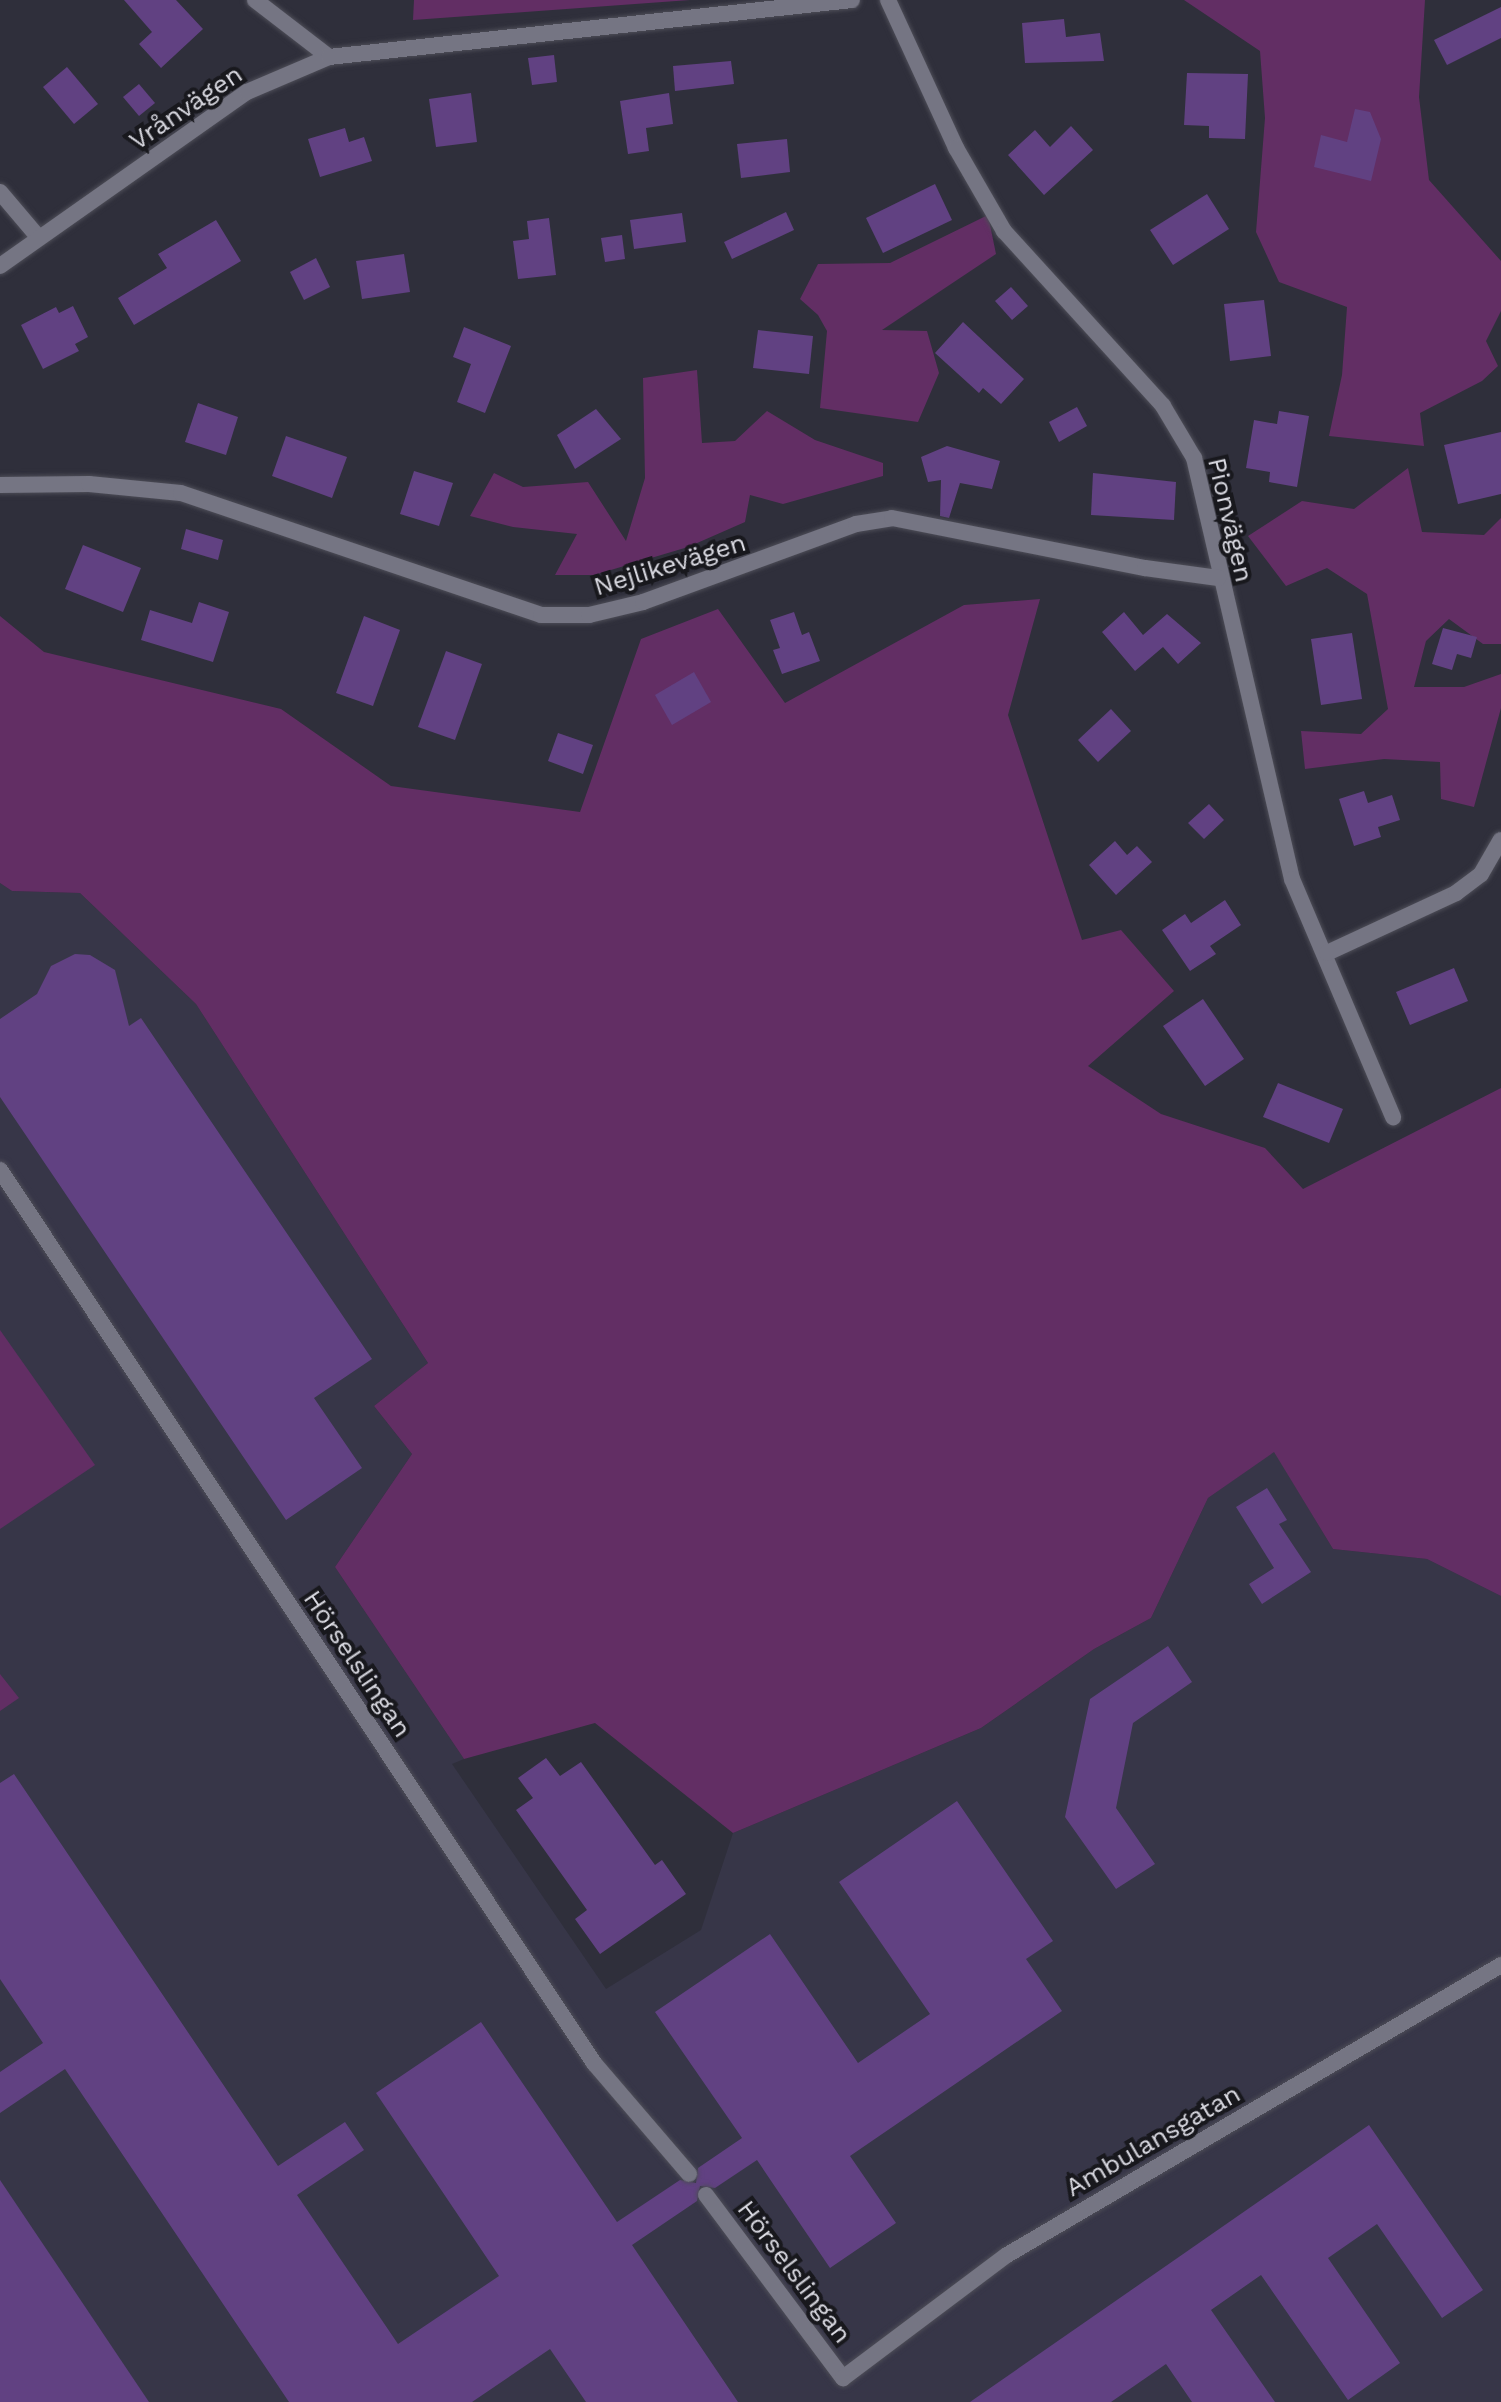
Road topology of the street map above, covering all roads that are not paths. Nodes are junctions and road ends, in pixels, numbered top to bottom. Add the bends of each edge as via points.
1 (255, 0) edge
2 (852, 0) edge
3 (888, 0) edge
4 (329, 57) junction
5 (0, 192) edge
6 (39, 238) junction
7 (0, 266) edge
8 (0, 485) edge
9 (1218, 578) junction
10 (1501, 840) edge
11 (1327, 953) junction
12 (1393, 1117) dead end
13 (0, 1170) edge
14 (1501, 1965) edge
15 (689, 2174) dead end
16 (706, 2195) dead end
17 (843, 2378) joint

1 - 4 street
2 - 4 street, Vrånvägen
3 - 9 street, Pionvägen via 956,148 1004,231 1163,406 1194,458
4 - 6 street, Vrånvägen via 247,92
5 - 6 street
6 - 7 street, Vrånvägen
8 - 9 street, Nejlikevägen via 89,484 181,493 541,615 589,615 643,602 856,524 892,518
9 - 11 street, Pionvägen via 1292,879
10 - 11 street via 1481,874 1456,893
11 - 12 street, Pionvägen
13 - 15 street, Hörselslingan via 594,2063
14 - 17 street, Ambulansgatan via 1007,2255
16 - 17 street, Hörselslingan

